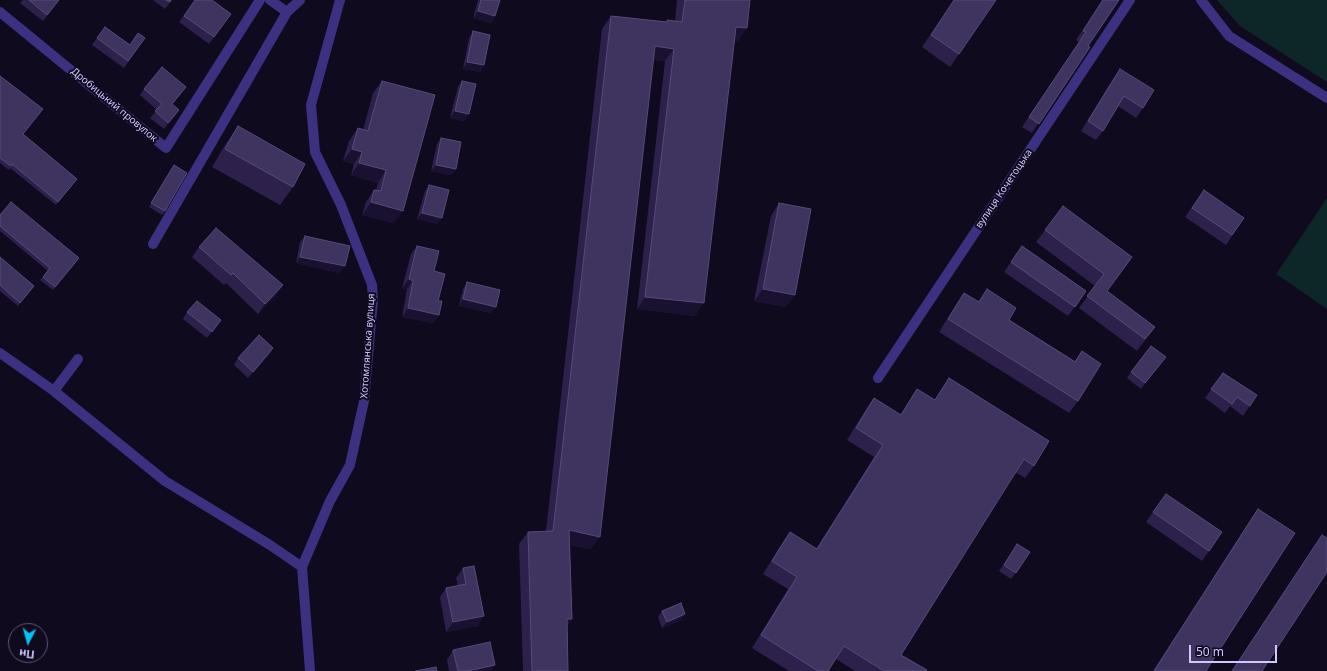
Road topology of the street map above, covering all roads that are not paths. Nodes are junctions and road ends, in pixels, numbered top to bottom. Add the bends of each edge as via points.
1 (260, 0) edge
2 (270, 0) edge
3 (300, 0) edge
4 (340, 0) edge
5 (1130, 0) edge
6 (1201, 0) edge
7 (0, 12) edge
8 (287, 12) junction
9 (1327, 98) edge
10 (153, 244) dead end
11 (0, 353) edge
12 (78, 359) dead end
13 (878, 378) dead end
14 (54, 391) junction
15 (302, 567) junction
16 (310, 671) edge

1 - 7 street, Дробицький провулок via 166,148
2 - 8 street
3 - 8 street
4 - 15 street, Хотомлянська вулиця via 311,105 315,152 344,213 372,285 373,300 364,401 350,465 330,501
5 - 13 street, вулиця Кочетоцька
6 - 9 street via 1229,36
8 - 10 street
11 - 14 street
12 - 14 street
14 - 15 street via 165,481
15 - 16 street, Хотомлянська вулиця

